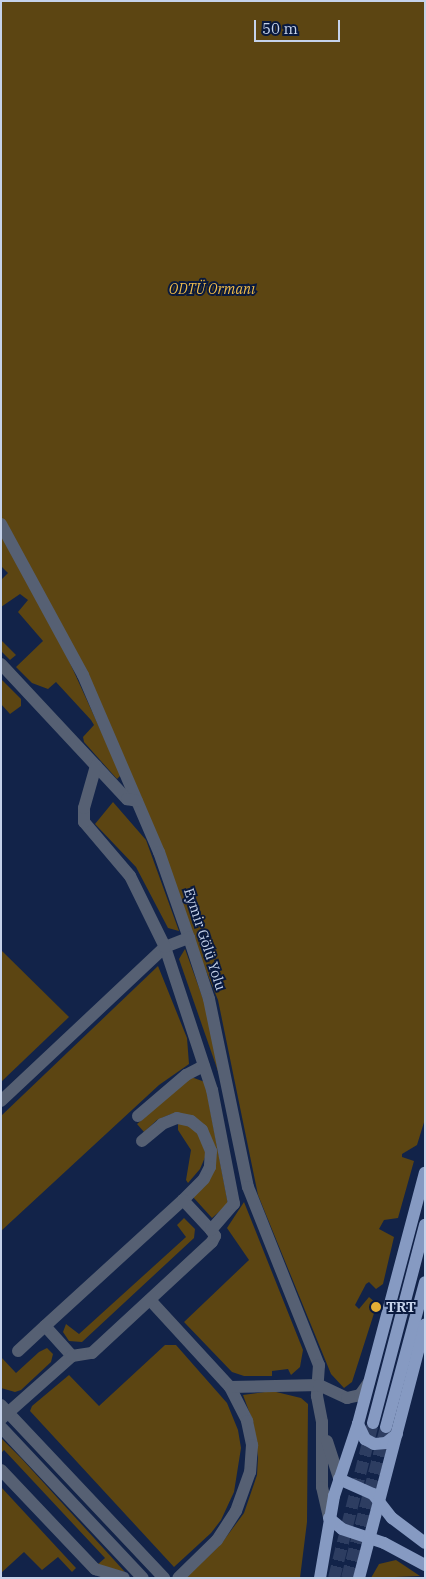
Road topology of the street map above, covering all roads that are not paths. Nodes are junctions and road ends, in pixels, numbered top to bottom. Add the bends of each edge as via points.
1 (1, 524) edge
2 (1, 664) edge
3 (96, 766) junction
4 (137, 801) junction
5 (189, 938) junction
6 (165, 947) junction
7 (204, 1066) junction
8 (1, 1101) edge
9 (138, 1116) dead end
10 (142, 1140) dead end
11 (425, 1173) edge
12 (182, 1200) junction
13 (425, 1225) edge
14 (211, 1230) junction
15 (425, 1282) edge
16 (150, 1300) junction
17 (425, 1324) edge
18 (45, 1326) junction
19 (18, 1351) dead end
20 (72, 1356) junction
21 (369, 1382) junction
22 (319, 1385) junction
23 (230, 1387) junction
24 (4, 1412) edge
25 (358, 1424) junction
26 (373, 1424) tunnel mouth
27 (1, 1427) edge
28 (392, 1431) junction
29 (1, 1470) edge
30 (339, 1479) junction
31 (380, 1504) junction
32 (329, 1518) junction
33 (371, 1538) junction
34 (425, 1543) edge
35 (425, 1565) edge
36 (124, 1578) edge
37 (143, 1578) edge
38 (164, 1578) edge
39 (178, 1578) edge
40 (320, 1578) edge
41 (359, 1578) edge

1 - 4 street, Eymir Gölü Yolu via 82,675
2 - 3 street
3 - 4 street via 127,799
3 - 6 street via 84,808 84,822 130,876
4 - 5 street, Eymir Gölü Yolu
5 - 6 street
5 - 22 street, Eymir Gölü Yolu via 209,999 248,1188 310,1338 319,1365
6 - 7 street
6 - 8 street
7 - 9 street via 186,1075
7 - 14 street via 234,1201 230,1212
10 - 12 street via 162,1124 177,1118 191,1121 202,1130 212,1151 210,1167 204,1179
11 - 21 main road
12 - 14 street
12 - 18 street
13 - 26 main road
14 - 16 street via 215,1236 212,1242
15 - 28 main road
16 - 20 street via 92,1353
16 - 23 street
17 - 28 main road
18 - 19 street
18 - 20 street
20 - 24 street
21 - 22 street via 360,1394 347,1398
21 - 25 main road
22 - 23 street
22 - 30 street via 327,1406 329,1450
22 - 32 street via 322,1487
23 - 39 street via 242,1407 250,1434 250,1472 243,1496 228,1526
24 - 38 street
25 - 28 main road via 365,1439 374,1444 386,1443
25 - 30 main road
27 - 37 street
28 - 31 main road
29 - 36 street via 95,1569
30 - 31 main road via 366,1489
30 - 32 main road
31 - 33 main road
31 - 34 main road via 392,1518
32 - 33 main road via 342,1529
32 - 40 main road
33 - 35 main road
33 - 41 main road

